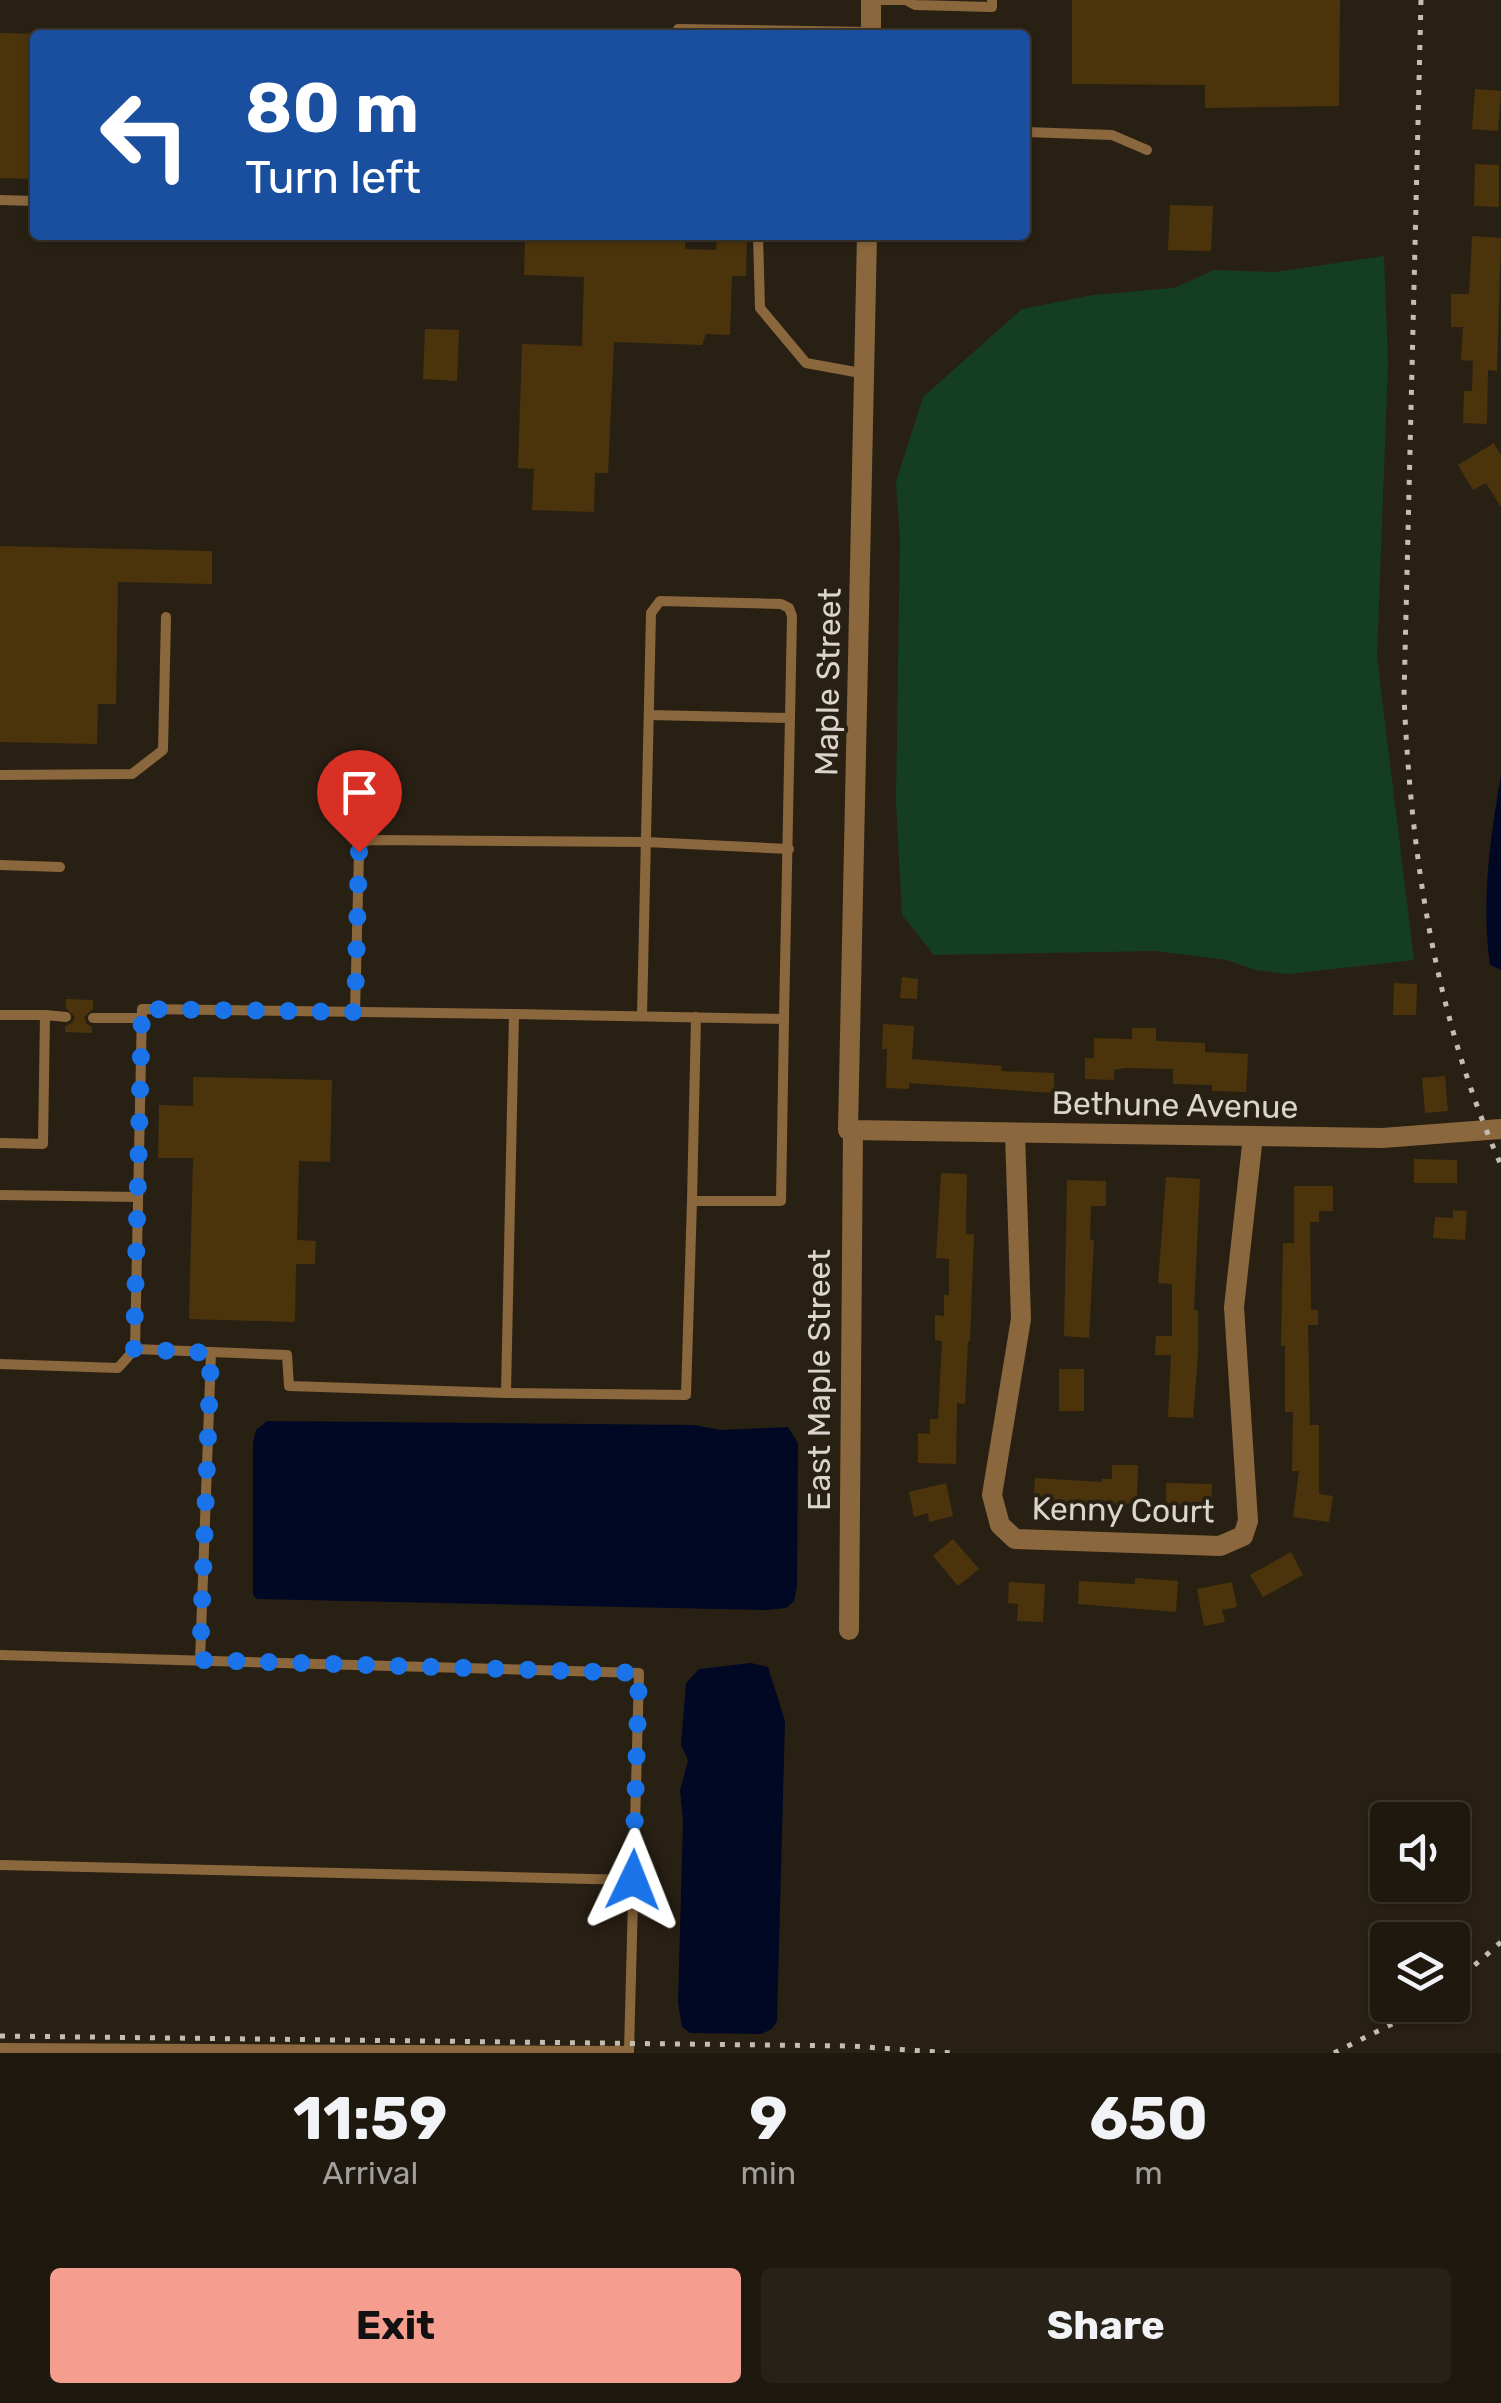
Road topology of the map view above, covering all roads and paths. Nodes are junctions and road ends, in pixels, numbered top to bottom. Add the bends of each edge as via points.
1 (871, 0) edge
2 (992, 0) edge
3 (678, 29) dead end
4 (717, 30) edge
5 (871, 30) edge
6 (1030, 132) edge
7 (1147, 150) dead end
8 (0, 200) edge
9 (30, 201) edge
10 (758, 240) edge
11 (867, 240) edge
12 (865, 374) junction
13 (166, 618) dead end
14 (649, 715) junction
15 (790, 718) junction
16 (0, 774) edge
17 (646, 842) junction
18 (788, 849) junction
19 (0, 866) edge
20 (60, 867) dead end
21 (355, 1012) junction
22 (514, 1014) junction
23 (0, 1015) edge
24 (45, 1016) junction
25 (642, 1016) junction
26 (66, 1017) dead end
27 (696, 1017) junction
28 (92, 1018) dead end
29 (142, 1018) junction
30 (784, 1019) junction
31 (1501, 1129) edge
32 (850, 1130) junction
33 (1015, 1133) junction
34 (1253, 1136) junction
35 (0, 1143) edge
36 (0, 1194) edge
37 (138, 1197) junction
38 (692, 1201) junction
39 (134, 1349) junction
40 (211, 1353) junction
41 (0, 1364) edge
42 (506, 1393) junction
43 (849, 1630) dead end
44 (0, 1655) edge
45 (200, 1660) junction
46 (0, 1865) edge
47 (633, 1880) junction
48 (0, 2048) edge

1 - 2 lane via 992,7
1 - 5 street
3 - 4 lane
6 - 7 lane via 1112,135
8 - 9 lane
10 - 12 lane via 760,308 806,363
11 - 12 street, Maple Street
12 - 32 street, Maple Street
13 - 16 lane via 163,750 132,774
14 - 15 lane
14 - 15 lane via 651,613 660,601 789,608
14 - 17 lane
15 - 18 lane
17 - 18 lane
17 - 21 lane via 368,840 362,844
17 - 25 lane
18 - 30 lane
19 - 20 lane
21 - 22 lane
21 - 29 lane via 142,1009
22 - 25 lane
22 - 42 lane
23 - 24 lane
24 - 26 lane
24 - 35 lane via 42,1144
25 - 27 lane
27 - 30 lane
27 - 38 lane
28 - 29 lane
29 - 37 lane
30 - 38 lane via 781,1201
31 - 34 street, Bethune Avenue via 1382,1138
32 - 33 street, Bethune Avenue
32 - 43 street, East Maple Street
33 - 34 street, Bethune Avenue
33 - 34 street, Kenny Court via 1021,1319 992,1495 1000,1525 1015,1538 1220,1546 1243,1536 1248,1521 1234,1307
36 - 37 lane
37 - 39 lane
38 - 42 lane via 686,1395
39 - 40 lane
39 - 41 lane via 118,1368
40 - 42 lane via 287,1354 290,1386
40 - 45 lane
44 - 45 lane
45 - 47 lane via 639,1673
46 - 47 lane
47 - 48 lane via 629,2051

